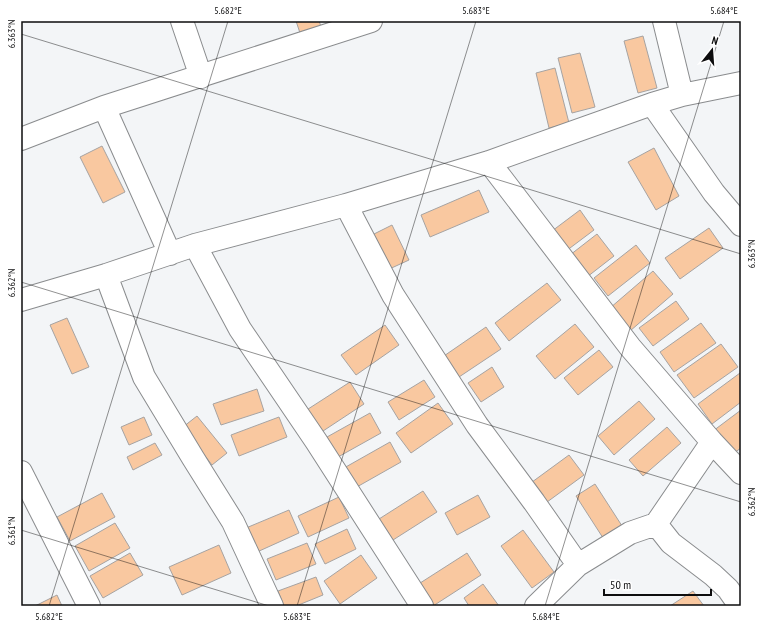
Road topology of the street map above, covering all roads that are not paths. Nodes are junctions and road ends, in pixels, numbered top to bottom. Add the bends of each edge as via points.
1 (182, 21) edge
2 (371, 21) edge
3 (664, 21) edge
4 (201, 76) junction
5 (741, 83) edge
6 (682, 95) junction
7 (652, 104) junction
8 (104, 107) junction
9 (21, 139) edge
10 (489, 162) junction
11 (346, 205) junction
12 (741, 225) edge
13 (195, 246) junction
14 (170, 254) junction
15 (106, 275) junction
16 (21, 300) edge
17 (712, 442) junction
18 (21, 472) edge
19 (741, 473) edge
20 (656, 524) junction
21 (578, 566) junction
22 (89, 606) edge
23 (272, 606) edge
24 (422, 606) edge
25 (536, 606) edge
26 (740, 606) edge

1 - 4 street
2 - 4 street
3 - 6 street
4 - 8 street
5 - 6 street
6 - 7 street
7 - 10 street
7 - 12 street via 714,193
8 - 9 street
8 - 14 street
10 - 11 street
10 - 17 street via 630,347
11 - 13 street
11 - 21 street via 393,295 468,412
13 - 14 street
13 - 24 street via 240,329 316,441
14 - 15 street
15 - 16 street
15 - 23 street via 144,377 233,522
17 - 19 street
17 - 20 street
18 - 22 street
20 - 21 street via 630,533
20 - 26 street via 671,543 728,589
21 - 25 street

